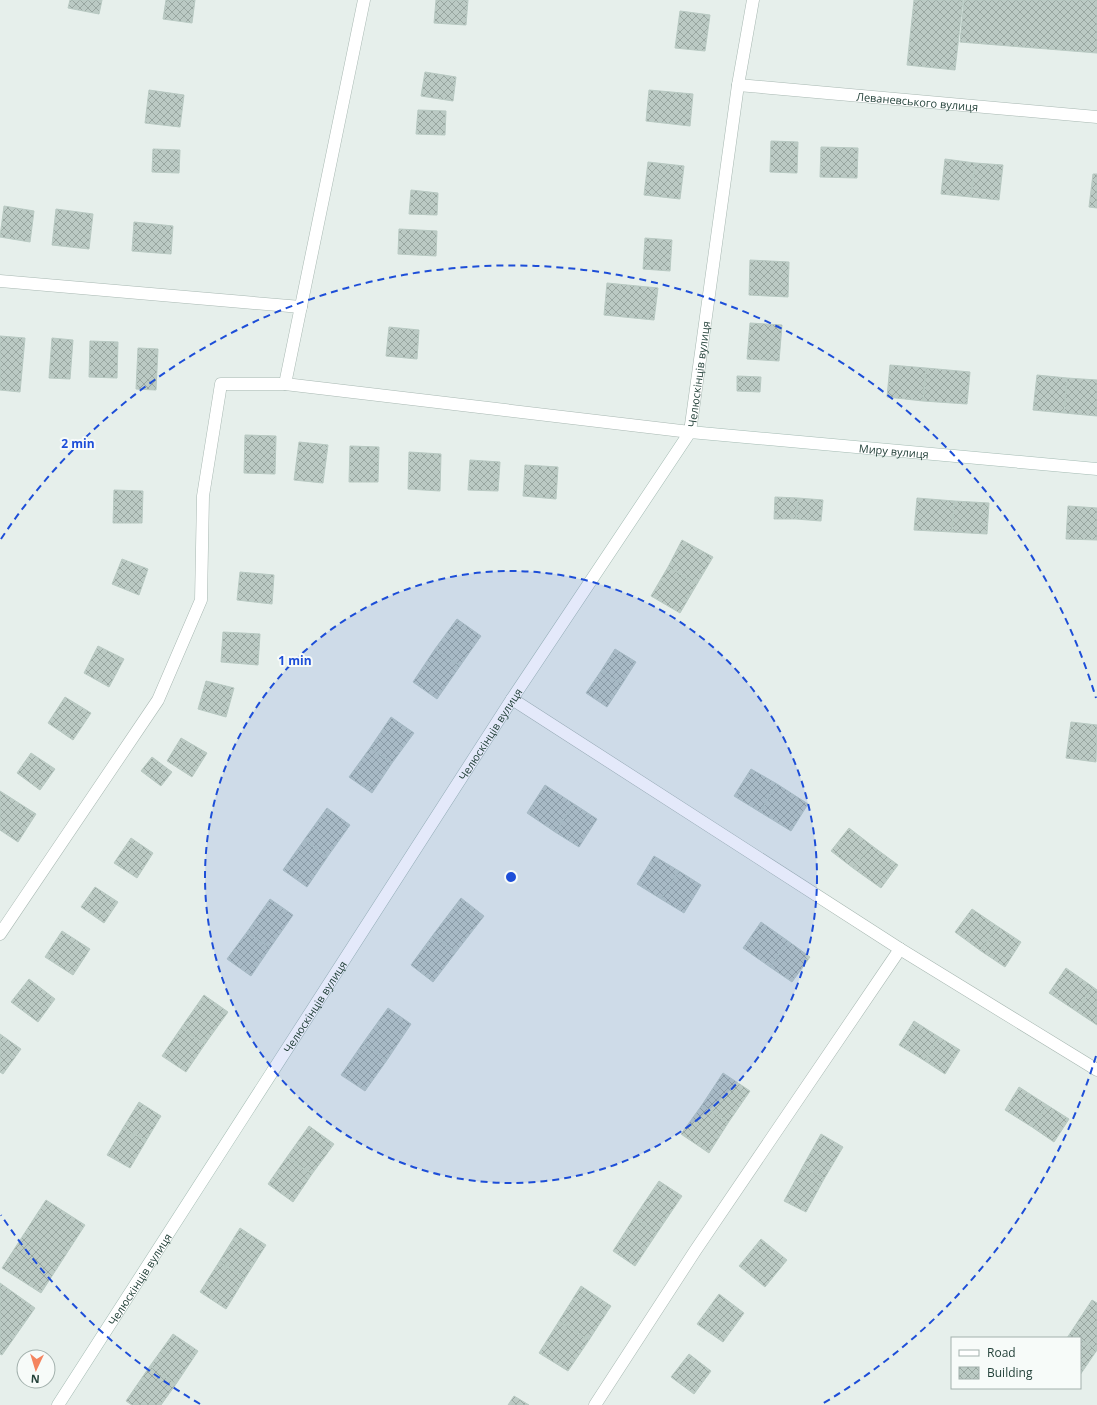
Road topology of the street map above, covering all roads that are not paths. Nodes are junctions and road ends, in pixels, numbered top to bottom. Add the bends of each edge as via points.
1 (364, 0) edge
2 (753, 0) edge
3 (738, 85) junction
4 (1097, 116) edge
5 (0, 282) edge
6 (301, 306) junction
7 (285, 384) junction
8 (690, 432) junction
9 (1097, 469) edge
10 (512, 699) junction
11 (0, 934) edge
12 (900, 949) junction
13 (1097, 1070) edge
14 (58, 1405) edge
15 (595, 1405) edge

1 - 6 street
2 - 3 street, Челюскінців вулиця
3 - 4 street, Леваневського вулиця
3 - 8 street, Челюскінців вулиця
5 - 6 street
6 - 7 street
7 - 8 street, Миру вулиця
7 - 11 street, Миру вулиця via 221,384 203,496 201,600 158,700
8 - 9 street, Миру вулиця
8 - 10 street, Челюскінців вулиця
10 - 12 street
10 - 14 street, Челюскінців вулиця
12 - 13 street
12 - 15 street via 699,1245

